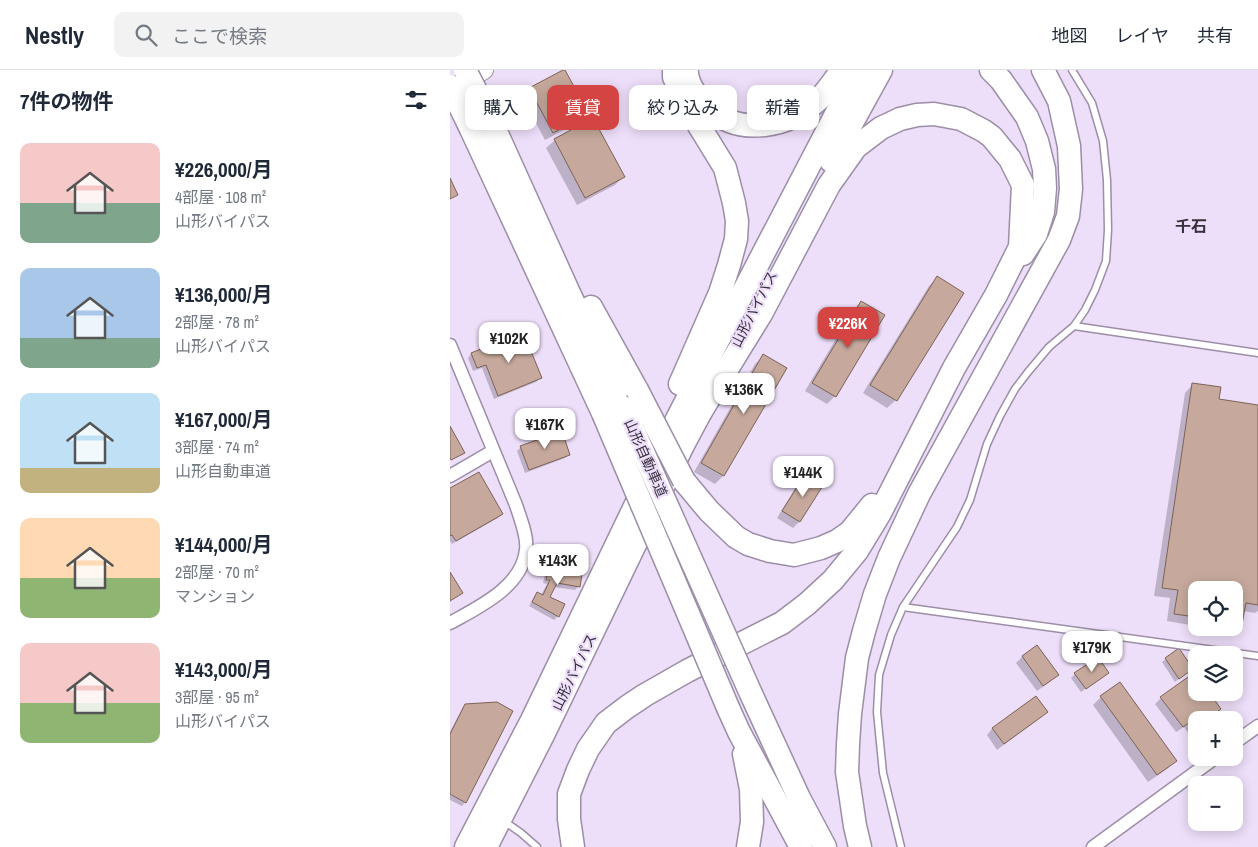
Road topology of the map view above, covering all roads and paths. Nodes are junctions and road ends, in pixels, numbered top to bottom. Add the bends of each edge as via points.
1 (464, 70) edge
2 (484, 70) edge
3 (674, 70) edge
4 (686, 70) edge
5 (842, 70) edge
6 (859, 70) edge
7 (881, 70) edge
8 (991, 70) edge
9 (1008, 70) edge
10 (1044, 70) edge
11 (1072, 70) edge
12 (469, 85) edge
13 (450, 86) edge
14 (450, 91) edge
15 (465, 104) edge
16 (484, 130) edge
17 (996, 295) junction
18 (1028, 297) junction
19 (1074, 326) junction
20 (450, 345) edge
21 (1258, 353) edge
22 (455, 369) edge
23 (621, 403) junction
24 (700, 414) junction
25 (678, 417) junction
26 (494, 451) junction
27 (911, 452) junction
28 (450, 476) edge
29 (919, 494) junction
30 (903, 607) junction
31 (450, 624) edge
32 (1258, 656) edge
33 (1258, 726) edge
34 (739, 732) junction
35 (1243, 737) edge
36 (1204, 766) edge
37 (501, 819) junction
38 (466, 847) edge
39 (486, 847) edge
40 (537, 847) edge
41 (573, 847) edge
42 (589, 847) edge
43 (748, 847) edge
44 (801, 847) edge
45 (825, 847) edge
46 (860, 847) edge
47 (901, 847) edge
48 (1093, 847) edge

1 - 12 highway, 山形自動車道, bridge
2 - 14 street
3 - 25 highway via 687,106 725,168 737,221 736,239 720,293 682,378 677,396
4 - 5 highway via 695,92 713,112 731,122 749,125 773,124 798,115 818,100
6 - 25 highway, 山形バイパス
7 - 24 highway, 山形バイパス
8 - 17 highway via 1028,118 1044,169 1045,188 1043,212 1036,234
9 - 18 highway via 1037,112 1048,144 1057,189 1049,237
10 - 18 highway via 1059,101 1070,146 1071,189 1068,216 1059,240
11 - 19 lane via 1092,103 1103,141 1108,230 1106,260 1086,310
13 - 15 highway, 山形自動車道, bridge
16 - 23 highway, 山形自動車道 via 569,293
17 - 24 highway via 1020,247 1023,184 1010,159 984,131 961,119 934,114 900,119 881,128 850,154 829,186 762,314
17 - 27 highway
18 - 29 highway
19 - 21 lane
19 - 30 lane via 1049,347 1028,372 1000,416 957,527
20 - 22 street
22 - 26 street
23 - 27 highway, bridge via 709,511 736,537 770,551 794,555 821,548 850,532
23 - 34 highway, 山形自動車道, bridge
23 - 45 highway, 山形自動車道, bridge via 752,696
24 - 37 highway, 山形バイパス
25 - 38 highway, 山形バイパス via 532,720
26 - 28 street
26 - 31 street via 524,529 526,550 520,570 510,584
27 - 41 highway via 880,513 857,551 834,580 782,623 645,695 606,724 588,749 569,794
29 - 42 highway via 846,582 818,606 766,644 636,714 617,732 602,749 586,783 582,819
29 - 46 highway via 875,594 857,658 847,772
30 - 32 lane
30 - 47 lane via 879,675 877,712 883,773
33 - 35 street
34 - 43 highway via 751,789 752,822
34 - 44 highway, 山形自動車道
36 - 48 street
37 - 39 highway, 山形バイパス
37 - 40 lane

